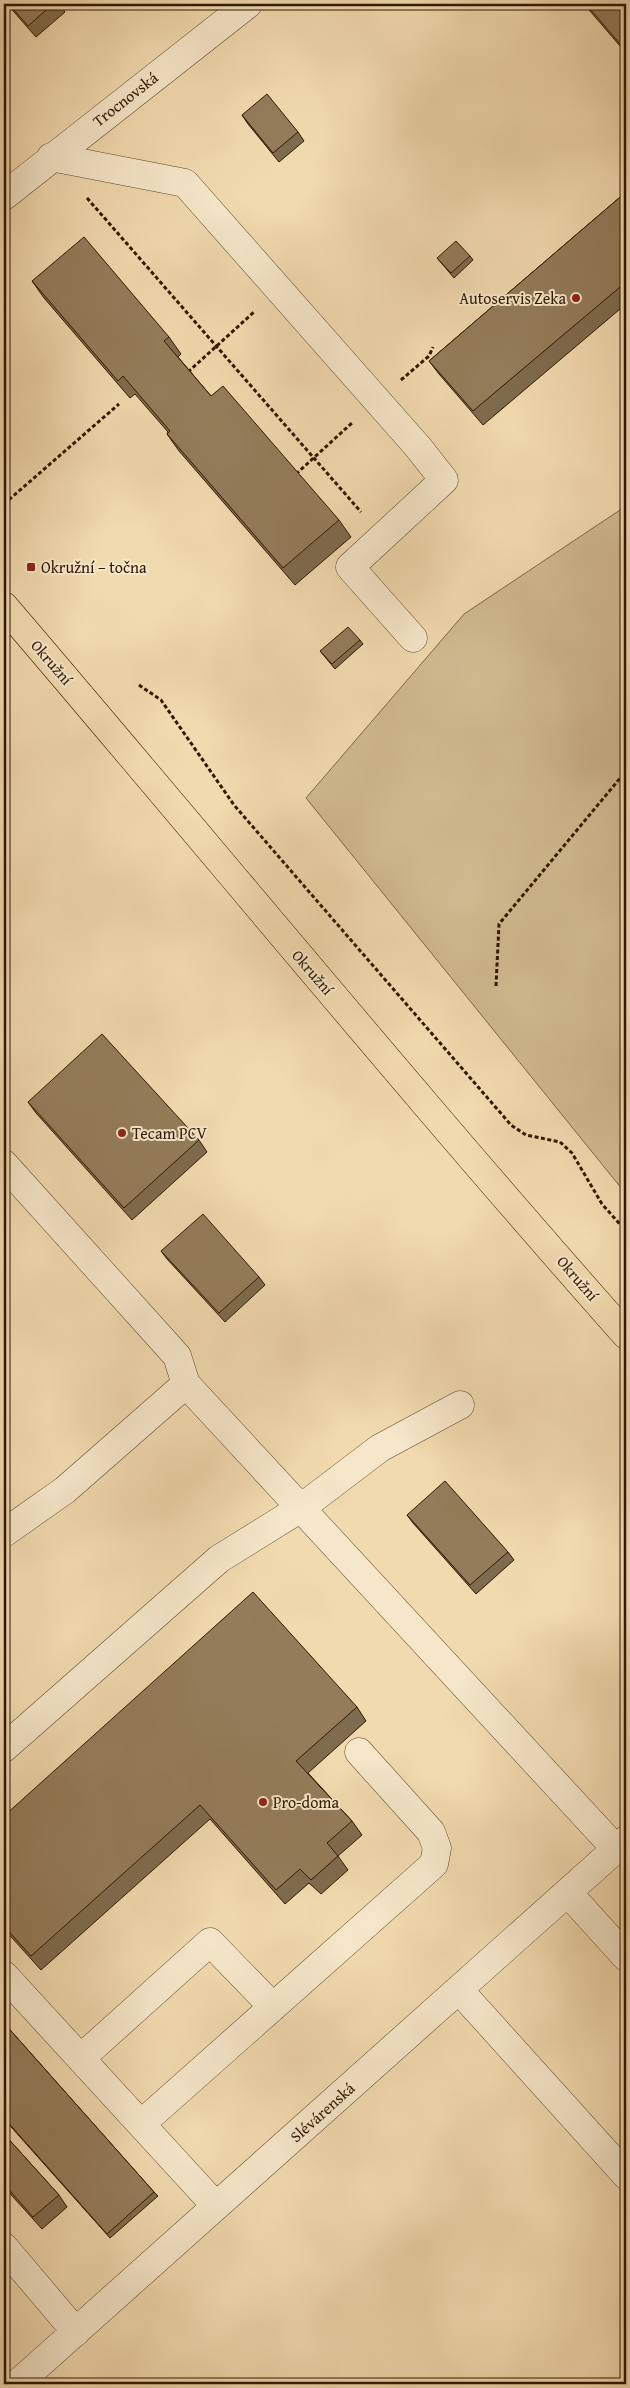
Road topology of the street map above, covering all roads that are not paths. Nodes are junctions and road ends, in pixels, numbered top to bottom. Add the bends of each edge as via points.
1 (248, 4) edge
2 (51, 157) junction
3 (4, 196) edge
4 (4, 606) edge
5 (413, 638) dead end
6 (4, 1164) edge
7 (626, 1335) edge
8 (186, 1384) junction
9 (460, 1405) dead end
10 (301, 1508) junction
11 (4, 1533) edge
12 (4, 1748) edge
13 (359, 1752) dead end
14 (621, 1844) edge
15 (568, 1893) junction
16 (626, 1957) edge
17 (4, 1975) edge
18 (459, 1990) junction
19 (273, 2006) junction
20 (80, 2058) junction
21 (140, 2124) junction
22 (626, 2176) edge
23 (216, 2206) junction
24 (4, 2247) edge
25 (76, 2332) junction
26 (17, 2384) edge

1 - 2 street, Trocnovská
2 - 3 street, Trocnovská
2 - 5 street via 185,183 444,480 350,567
4 - 7 main road, Okružní via 235,881
6 - 8 street via 177,1356
8 - 10 street
8 - 11 street via 65,1490
9 - 10 street via 380,1448
10 - 12 street via 219,1559
10 - 14 street
13 - 19 street via 432,1832 438,1848 434,1864
14 - 15 street, Slévárenská
15 - 16 street
15 - 18 street, Slévárenská
17 - 20 street
18 - 22 street
18 - 23 street, Slévárenská
19 - 20 street via 210,1942
19 - 21 street
20 - 21 street
21 - 23 street
23 - 25 street, Slévárenská
24 - 25 street
25 - 26 street, Slévárenská

